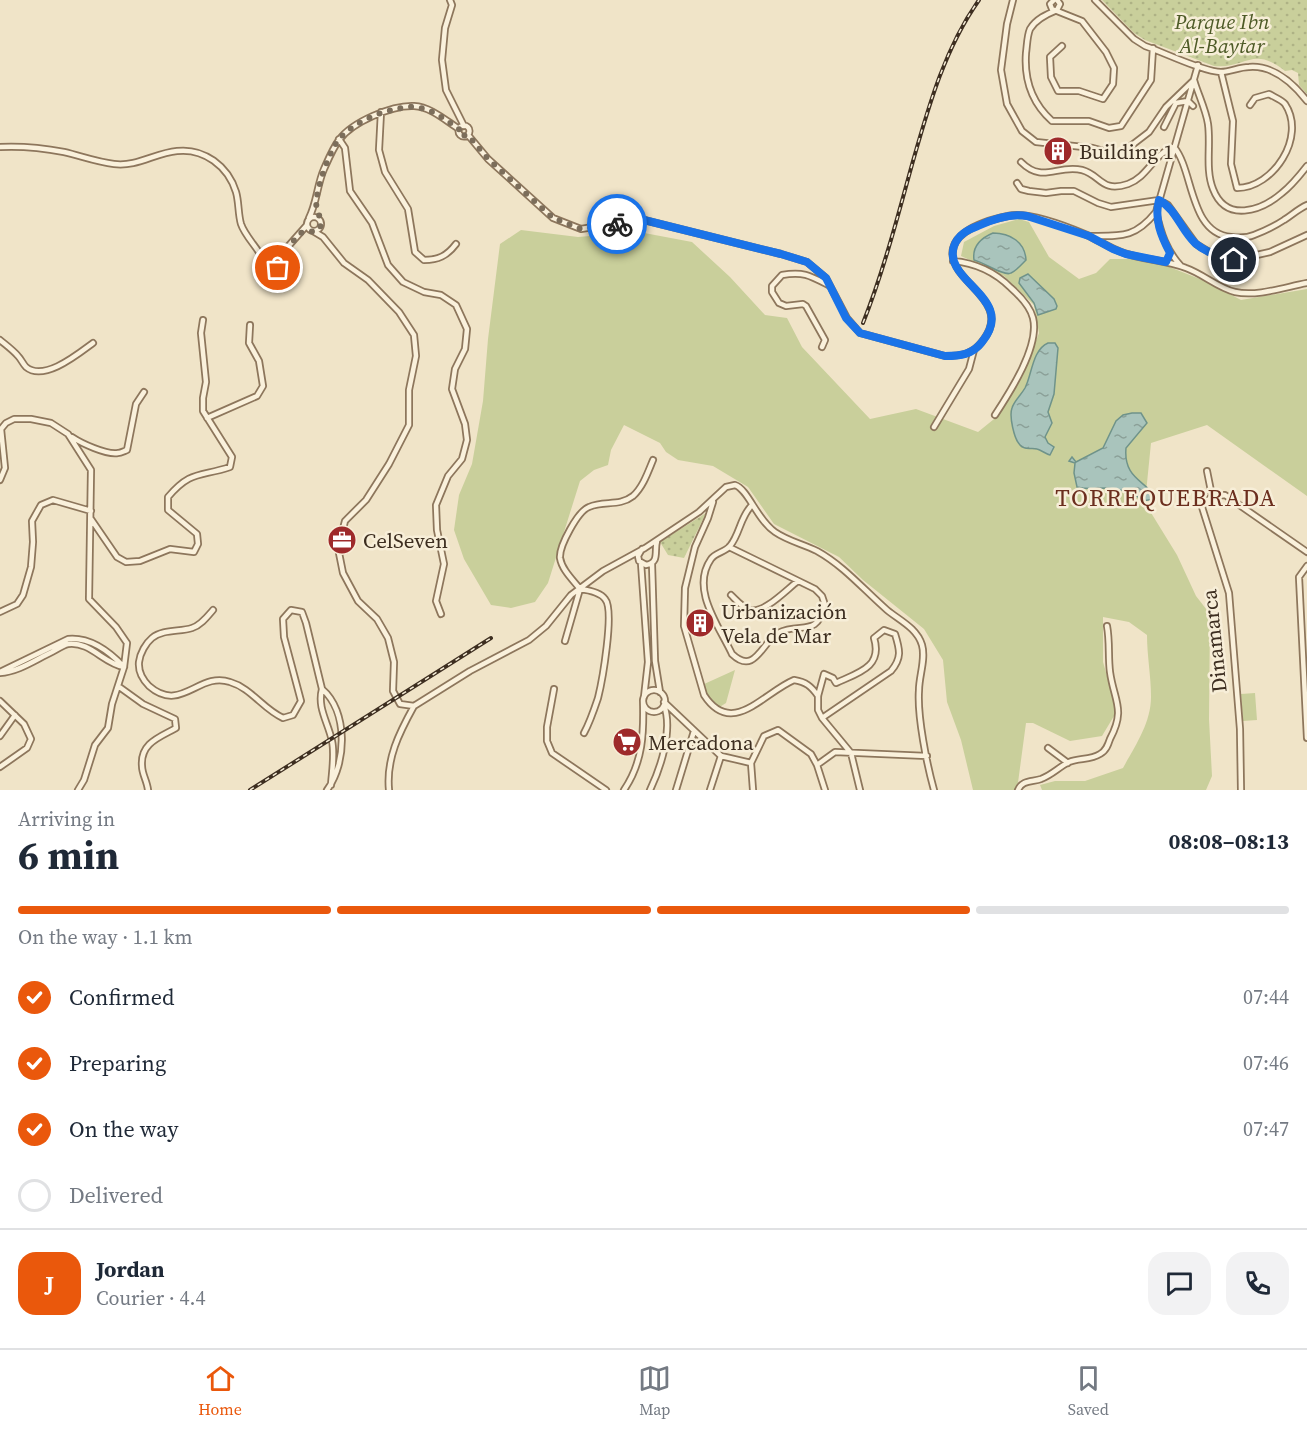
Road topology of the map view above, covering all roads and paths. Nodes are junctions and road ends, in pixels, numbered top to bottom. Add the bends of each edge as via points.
1 (450, 0) edge
2 (1013, 0) edge
3 (1055, 0) edge
4 (1095, 0) edge
5 (1057, 10) junction
6 (1062, 46) dead end
7 (1153, 48) junction
8 (1198, 65) junction
9 (1221, 72) junction
10 (1194, 80) junction
11 (1188, 101) junction
12 (1307, 101) edge
13 (1250, 105) dead end
14 (1193, 106) dead end
15 (381, 112) junction
16 (1164, 127) dead end
17 (462, 128) junction
18 (468, 135) junction
19 (339, 139) junction
20 (0, 147) edge
21 (1174, 147) junction
22 (1021, 162) dead end
23 (1307, 166) edge
24 (1017, 183) dead end
25 (1159, 200) junction
26 (316, 205) junction
27 (1307, 205) edge
28 (1156, 212) junction
29 (309, 218) junction
30 (320, 222) junction
31 (310, 229) junction
32 (1307, 235) edge
33 (1089, 236) junction
34 (323, 237) junction
35 (456, 244) dead end
36 (258, 249) junction
37 (1170, 253) junction
38 (269, 255) junction
39 (277, 258) junction
40 (263, 259) junction
41 (953, 261) junction
42 (1166, 262) junction
43 (1181, 266) junction
44 (1307, 283) edge
45 (830, 286) junction
46 (203, 320) dead end
47 (250, 325) dead end
48 (0, 340) edge
49 (93, 343) dead end
50 (822, 347) dead end
51 (974, 350) junction
52 (144, 392) dead end
53 (995, 415) dead end
54 (207, 418) junction
55 (934, 427) dead end
56 (68, 434) junction
57 (653, 460) dead end
58 (1207, 471) dead end
59 (0, 480) edge
60 (1212, 496) junction
61 (713, 500) junction
62 (752, 506) junction
63 (90, 511) junction
64 (91, 519) junction
65 (658, 538) junction
66 (729, 547) junction
67 (643, 548) junction
68 (1307, 552) edge
69 (656, 554) junction
70 (627, 557) junction
71 (640, 561) junction
72 (652, 564) junction
73 (1307, 566) edge
74 (798, 581) junction
75 (580, 589) junction
76 (731, 596) dead end
77 (213, 610) dead end
78 (0, 612) edge
79 (441, 614) dead end
80 (1107, 626) dead end
81 (565, 641) dead end
82 (138, 666) junction
83 (124, 667) junction
84 (0, 673) edge
85 (118, 686) junction
86 (322, 689) junction
87 (554, 689) dead end
88 (660, 692) junction
89 (818, 696) junction
90 (643, 698) junction
91 (0, 701) edge
92 (664, 704) junction
93 (414, 706) junction
94 (15, 715) junction
95 (822, 718) junction
96 (694, 731) junction
97 (584, 733) dead end
98 (0, 736) edge
99 (1307, 738) edge
100 (1048, 748) dead end
101 (851, 753) junction
102 (721, 756) junction
103 (927, 756) junction
104 (751, 763) junction
105 (1068, 763) junction
106 (817, 765) junction
107 (0, 767) edge
108 (331, 785) junction
109 (78, 790) edge
110 (148, 790) edge
111 (327, 790) edge
112 (389, 790) edge
113 (606, 790) edge
114 (624, 790) edge
115 (650, 790) edge
116 (676, 790) edge
117 (710, 790) edge
118 (753, 790) edge
119 (825, 790) edge
120 (860, 790) edge
121 (934, 790) edge
122 (1018, 790) edge
123 (1241, 790) edge

1 - 17 street via 442,60 446,90
2 - 10 street via 1001,70 1007,104 1022,131 1036,142 1119,155 1149,132 1166,107
3 - 5 street via 1060,4
4 - 7 street via 1134,39
5 - 6 street via 1082,21 1106,52 1114,76 1103,99 1078,91 1058,91 1051,77 1050,57
5 - 7 street via 1042,16 1030,29 1025,69 1040,110 1052,122 1089,121 1109,128 1121,126 1151,80
7 - 8 street
8 - 9 street
8 - 10 street
9 - 12 street via 1249,67 1274,71
9 - 13 street via 1233,121 1231,164 1237,188 1246,188 1270,175 1285,159 1293,141 1292,119 1285,103 1269,94 1256,98
10 - 11 street
10 - 23 street via 1208,123 1212,189 1223,204 1245,212 1261,206 1282,193
11 - 14 street
11 - 16 street via 1176,103
11 - 21 street
15 - 17 street via 413,106
15 - 19 street
15 - 35 street via 379,150 385,172 408,209 415,252 424,260 436,260
17 - 18 street via 469,130
17 - 18 street via 460,135
18 - 45 street via 488,159 553,218 581,229 640,219 807,262
19 - 26 street via 323,171
19 - 79 street via 345,148 350,191 372,223 388,265 403,282 441,295 456,305 467,328 465,349 455,369 452,389 467,440 462,459 448,476 436,505 444,564 436,601
20 - 36 street via 37,148 115,164 176,151 203,155 229,175 242,226
21 - 22 street via 1165,150 1137,180 1113,187 1081,169 1041,174
21 - 25 street
21 - 27 street via 1181,156 1200,214 1228,237 1252,236
24 - 25 street via 1029,191 1074,191 1112,207
25 - 28 street
25 - 32 street via 1168,205 1196,244 1214,255 1234,260 1270,252
26 - 29 street
26 - 30 street
28 - 33 street via 1131,234
28 - 37 street
29 - 30 street via 316,217
29 - 31 street
30 - 31 street via 319,229
30 - 34 street
31 - 34 street
31 - 39 street via 302,232
33 - 41 street via 1027,216 1010,215 980,224 960,236
33 - 42 street via 1126,254
34 - 93 street via 344,263 368,280 399,312 414,335 416,356 409,390 409,425 366,500 345,521 338,548 343,573 358,601 377,619 388,638 394,662 393,691 400,704
36 - 38 street
36 - 40 street
37 - 42 street
37 - 43 street
38 - 39 street
38 - 40 street
39 - 40 street via 277,270 269,273 262,267
41 - 51 street via 992,315 990,330
41 - 53 street via 995,274 1018,294 1033,318 1031,344
42 - 43 street
43 - 44 street via 1240,293
45 - 50 street via 800,273 782,275 772,286 778,303 806,306 825,340
45 - 51 street via 846,318 860,333 945,356
46 - 54 street via 203,411
47 - 54 street via 249,343 260,361 263,386 257,396
48 - 49 street via 36,372 62,365
51 - 55 street via 969,369
52 - 56 street via 136,404 127,450 105,451
54 - 64 street via 232,457 230,467 196,474 168,496 168,510 197,534 194,552 170,549 140,561 126,562 117,557
56 - 59 street via 51,423 31,419 6,423 1,429 5,468
56 - 63 street via 91,470
57 - 75 street via 634,494 617,504 586,508 576,519 560,557
58 - 60 street
60 - 68 street via 1225,495
60 - 123 street, Dinamarca via 1202,507 1229,593
61 - 62 street via 735,484 745,490
61 - 65 street
61 - 89 street via 685,588 684,626 704,695 709,704 730,714 740,713 794,680 805,682
62 - 66 street via 744,513
62 - 103 street via 765,525 842,568 918,636 923,654 919,692
63 - 64 street
63 - 78 street via 53,500 41,505 32,522 31,567 23,595 17,604
64 - 83 street via 89,599 127,643
65 - 67 street
65 - 69 street
66 - 74 street
66 - 74 street via 712,557 703,574 704,594 737,659 756,659 776,635 818,622 825,605 822,596
67 - 69 street
67 - 70 street
67 - 71 street
69 - 72 street
70 - 71 street
70 - 75 street
71 - 72 street
71 - 90 street via 648,662
72 - 88 street via 655,661
73 - 99 street via 1299,577
74 - 76 street via 756,610 749,610
75 - 81 street
75 - 93 street via 529,640
75 - 97 street via 592,590 606,599 610,610 598,697
77 - 82 street via 194,627 153,637 144,647
80 - 105 street via 1117,726 1098,756
82 - 83 street
82 - 86 street via 142,679 157,692 173,696 216,680 229,681 242,687 270,712 283,718 293,715 301,701 284,637 283,619 291,610 302,612
83 - 84 street via 82,646 69,644 11,672
83 - 85 street
85 - 109 street via 108,728 95,745
85 - 110 street via 143,704 175,719 176,728 157,737 145,750 142,766
86 - 108 street via 319,698 332,741
86 - 108 street via 331,697 340,721 341,758
87 - 113 street via 547,727 552,753
88 - 90 street via 651,690
88 - 92 street
89 - 95 street
89 - 95 street via 824,674 836,683 856,675 873,663 874,638 884,630 895,634 899,662
90 - 92 street via 645,707 651,711 658,711
90 - 114 street via 644,737 639,762
91 - 94 street
92 - 96 street
92 - 115 street via 661,765
93 - 112 street via 398,734 390,759
94 - 98 street
94 - 107 street via 31,739 27,748
95 - 101 street
96 - 102 street
96 - 116 street
100 - 105 street
101 - 103 street
101 - 106 street via 835,752
101 - 120 street
102 - 104 street
102 - 117 street
103 - 121 street
104 - 106 street via 764,736 778,730 811,754
104 - 118 street
105 - 122 street via 1051,775 1021,784
106 - 119 street
108 - 111 street

